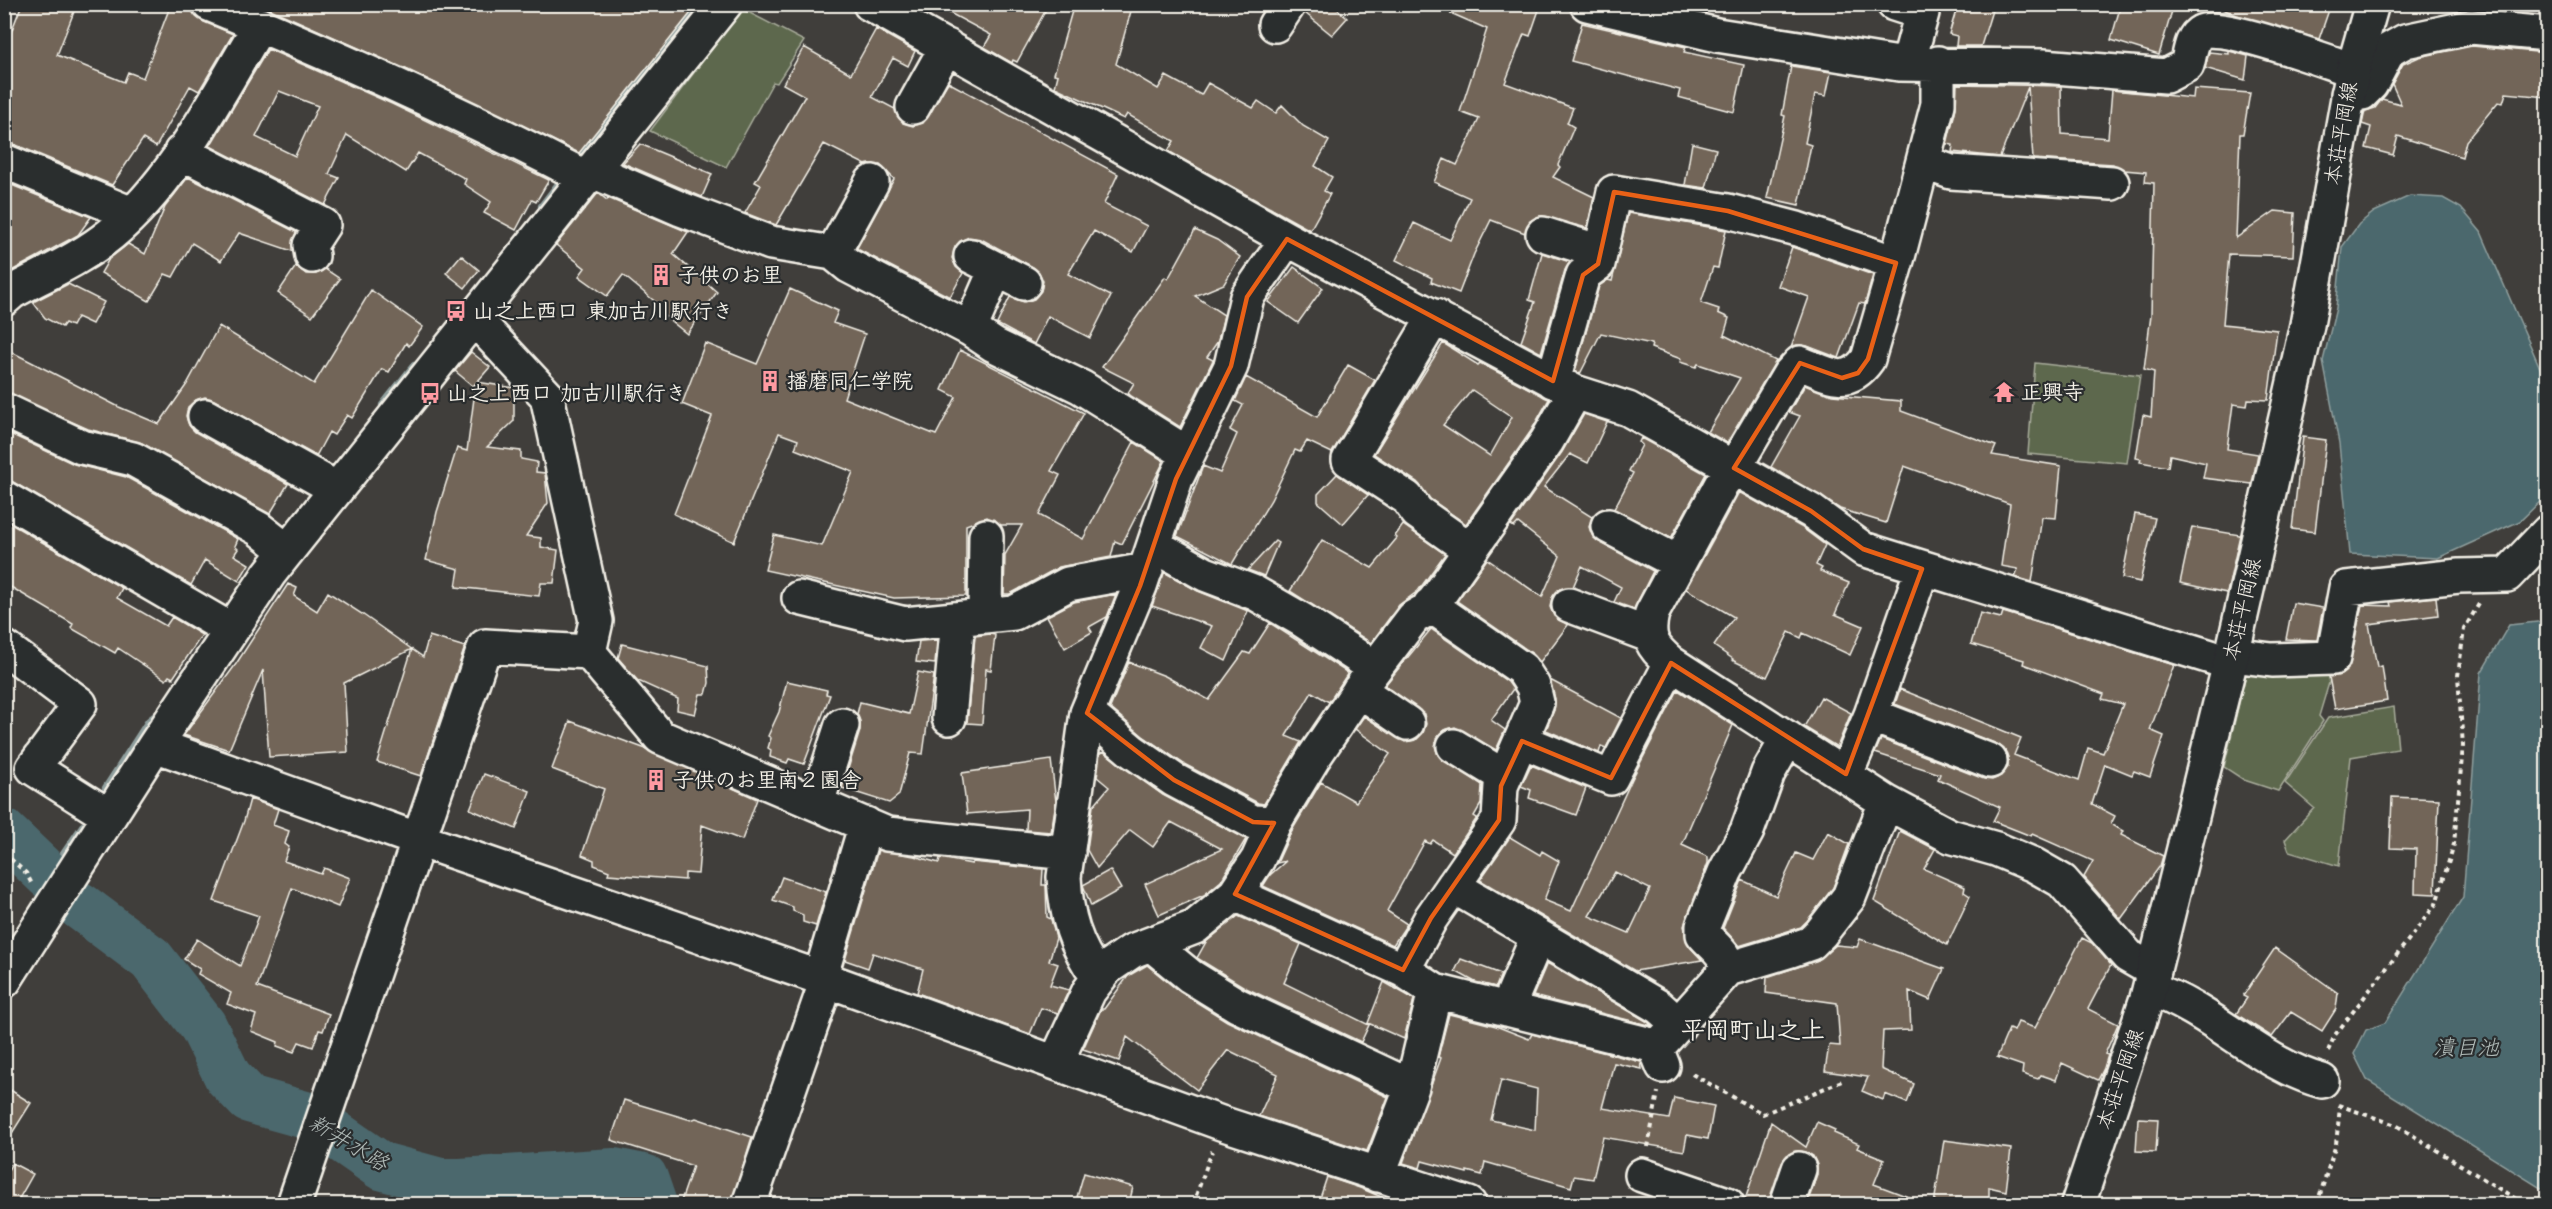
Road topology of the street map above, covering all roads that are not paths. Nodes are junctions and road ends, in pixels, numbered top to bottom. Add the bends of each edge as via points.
1 (209, 4) edge
2 (725, 4) edge
3 (870, 4) edge
4 (1587, 4) edge
5 (1894, 4) edge
6 (2372, 4) edge
7 (913, 14) edge
8 (260, 25) junction
9 (2547, 34) edge
10 (947, 46) junction
11 (1923, 64) junction
12 (2350, 82) junction
13 (912, 108) dead end
14 (181, 152) junction
15 (4, 161) edge
16 (1923, 162) junction
17 (590, 175) junction
18 (872, 182) dead end
19 (2112, 183) dead end
20 (132, 214) junction
21 (1543, 234) dead end
22 (1287, 239) junction
23 (1600, 252) junction
24 (833, 253) junction
25 (312, 256) dead end
26 (1896, 263) junction
27 (997, 270) dead end
28 (4, 299) edge
29 (1435, 316) junction
30 (474, 318) junction
31 (970, 329) junction
32 (1564, 386) junction
33 (4, 410) edge
34 (205, 416) dead end
35 (1188, 454) junction
36 (1734, 468) junction
37 (337, 489) junction
38 (4, 498) edge
39 (1608, 526) dead end
40 (2547, 532) edge
41 (986, 536) dead end
42 (1472, 546) junction
43 (287, 551) junction
44 (1150, 557) junction
45 (1677, 562) junction
46 (1922, 569) junction
47 (799, 597) dead end
48 (1430, 605) junction
49 (1569, 605) dead end
50 (971, 617) junction
51 (231, 630) junction
52 (1648, 635) junction
53 (4, 646) edge
54 (589, 652) junction
55 (2231, 659) junction
56 (1671, 663) junction
57 (1367, 679) junction
58 (1087, 713) junction
59 (1871, 715) junction
60 (949, 718) dead end
61 (1407, 723) dead end
62 (842, 725) dead end
63 (1788, 738) junction
64 (1522, 741) junction
65 (155, 745) junction
66 (1454, 746) dead end
67 (1990, 761) dead end
68 (1846, 774) junction
69 (1505, 777) junction
70 (1886, 802) junction
71 (817, 803) junction
72 (109, 816) junction
73 (1274, 823) junction
74 (867, 825) junction
75 (419, 840) junction
76 (1068, 853) junction
77 (1454, 886) junction
78 (1235, 894) junction
79 (1538, 936) junction
80 (1151, 944) junction
81 (1728, 969) junction
82 (1403, 970) junction
83 (1098, 977) junction
84 (824, 979) junction
85 (2152, 980) junction
86 (4, 981) edge
87 (1435, 991) junction
88 (1507, 1009) junction
89 (1666, 1046) junction
90 (1056, 1062) junction
91 (1412, 1086) junction
92 (2331, 1094) road end
93 (1799, 1169) dead end
94 (1378, 1175) junction
95 (1642, 1175) road end
96 (294, 1204) edge
97 (749, 1204) edge
98 (1469, 1204) edge
99 (1727, 1204) edge
100 (1787, 1204) edge
101 (2078, 1204) edge

1 - 8 street
2 - 17 street
3 - 7 street
4 - 11 street via 1717,35
5 - 11 street via 1922,13
6 - 12 street, 本荘平岡線
7 - 10 street
8 - 14 street
8 - 17 street
9 - 12 street via 2470,27 2405,41 2389,50 2371,84 2361,93
10 - 13 street
10 - 22 street
11 - 12 street via 2043,66 2166,76 2187,65 2195,36 2203,30 2229,31
11 - 16 street via 1938,104
12 - 55 street, 本荘平岡線 via 2307,325
14 - 20 street
14 - 25 street via 322,225 310,245
15 - 20 street
16 - 19 street via 1952,172
16 - 26 street
17 - 24 street via 771,243
17 - 30 street
18 - 24 street
20 - 28 street via 96,244
21 - 23 street
22 - 29 street
22 - 35 street via 1247,297 1231,366
23 - 26 street via 1614,192 1728,211 1797,229
23 - 32 street via 1598,264 1583,275
24 - 31 street via 849,266
26 - 36 street via 1868,359 1858,373 1842,378 1800,363
27 - 31 street
29 - 32 street
29 - 42 street via 1349,460 1407,498 1417,512 1458,541
30 - 37 street
30 - 54 street via 547,396 596,621
31 - 35 street via 994,345 1081,387
32 - 36 street via 1628,409
32 - 42 street via 1547,441
33 - 43 street via 82,447 133,459 259,529
34 - 37 street
35 - 44 street
36 - 45 street
36 - 46 street via 1811,511 1863,549
37 - 43 street
38 - 51 street
39 - 45 street
40 - 55 street via 2507,575 2346,588 2332,658
41 - 50 street
42 - 48 street
43 - 51 street
44 - 50 street via 1068,584 1014,613
44 - 57 street via 1255,593 1302,620
44 - 58 street
45 - 52 street via 1652,613
46 - 55 street
46 - 59 street
47 - 50 street via 905,624
48 - 57 street via 1414,617
48 - 64 street via 1528,677 1537,703
49 - 52 street
50 - 60 street
51 - 65 street
52 - 56 street via 1651,644
53 - 72 street via 80,704 33,768
54 - 71 street via 660,737
54 - 75 street via 485,646
55 - 85 street, 本荘平岡線
56 - 63 street
56 - 64 street via 1611,778
57 - 61 street
57 - 73 street
58 - 73 street via 1174,780 1253,822
58 - 76 street
59 - 67 street
59 - 68 street
62 - 71 street
63 - 68 street
63 - 81 street via 1768,774 1702,926 1703,934 1726,959
64 - 69 street
65 - 72 street
65 - 75 street
66 - 69 street
68 - 70 street
69 - 77 street via 1499,796 1499,820
70 - 81 street via 1849,897 1821,933 1811,943
70 - 85 street via 1950,836 1996,849 2062,881
71 - 74 street
72 - 86 street
73 - 78 street via 1258,860
74 - 76 street via 887,834
74 - 84 street
75 - 84 street
75 - 96 street
76 - 83 street via 1064,877 1069,920 1076,944
77 - 79 street
77 - 82 street via 1431,918
78 - 80 street via 1195,927
78 - 82 street
79 - 88 street
79 - 89 street via 1659,1007
80 - 83 street via 1132,951
80 - 91 street via 1190,976 1237,1005
81 - 89 street
82 - 87 street
83 - 90 street
84 - 90 street
84 - 97 street
85 - 92 street
85 - 101 street, 本荘平岡線
87 - 88 street
87 - 91 street
88 - 89 street
90 - 94 street via 1221,1124
91 - 94 street
93 - 100 street
94 - 98 street
95 - 99 street

